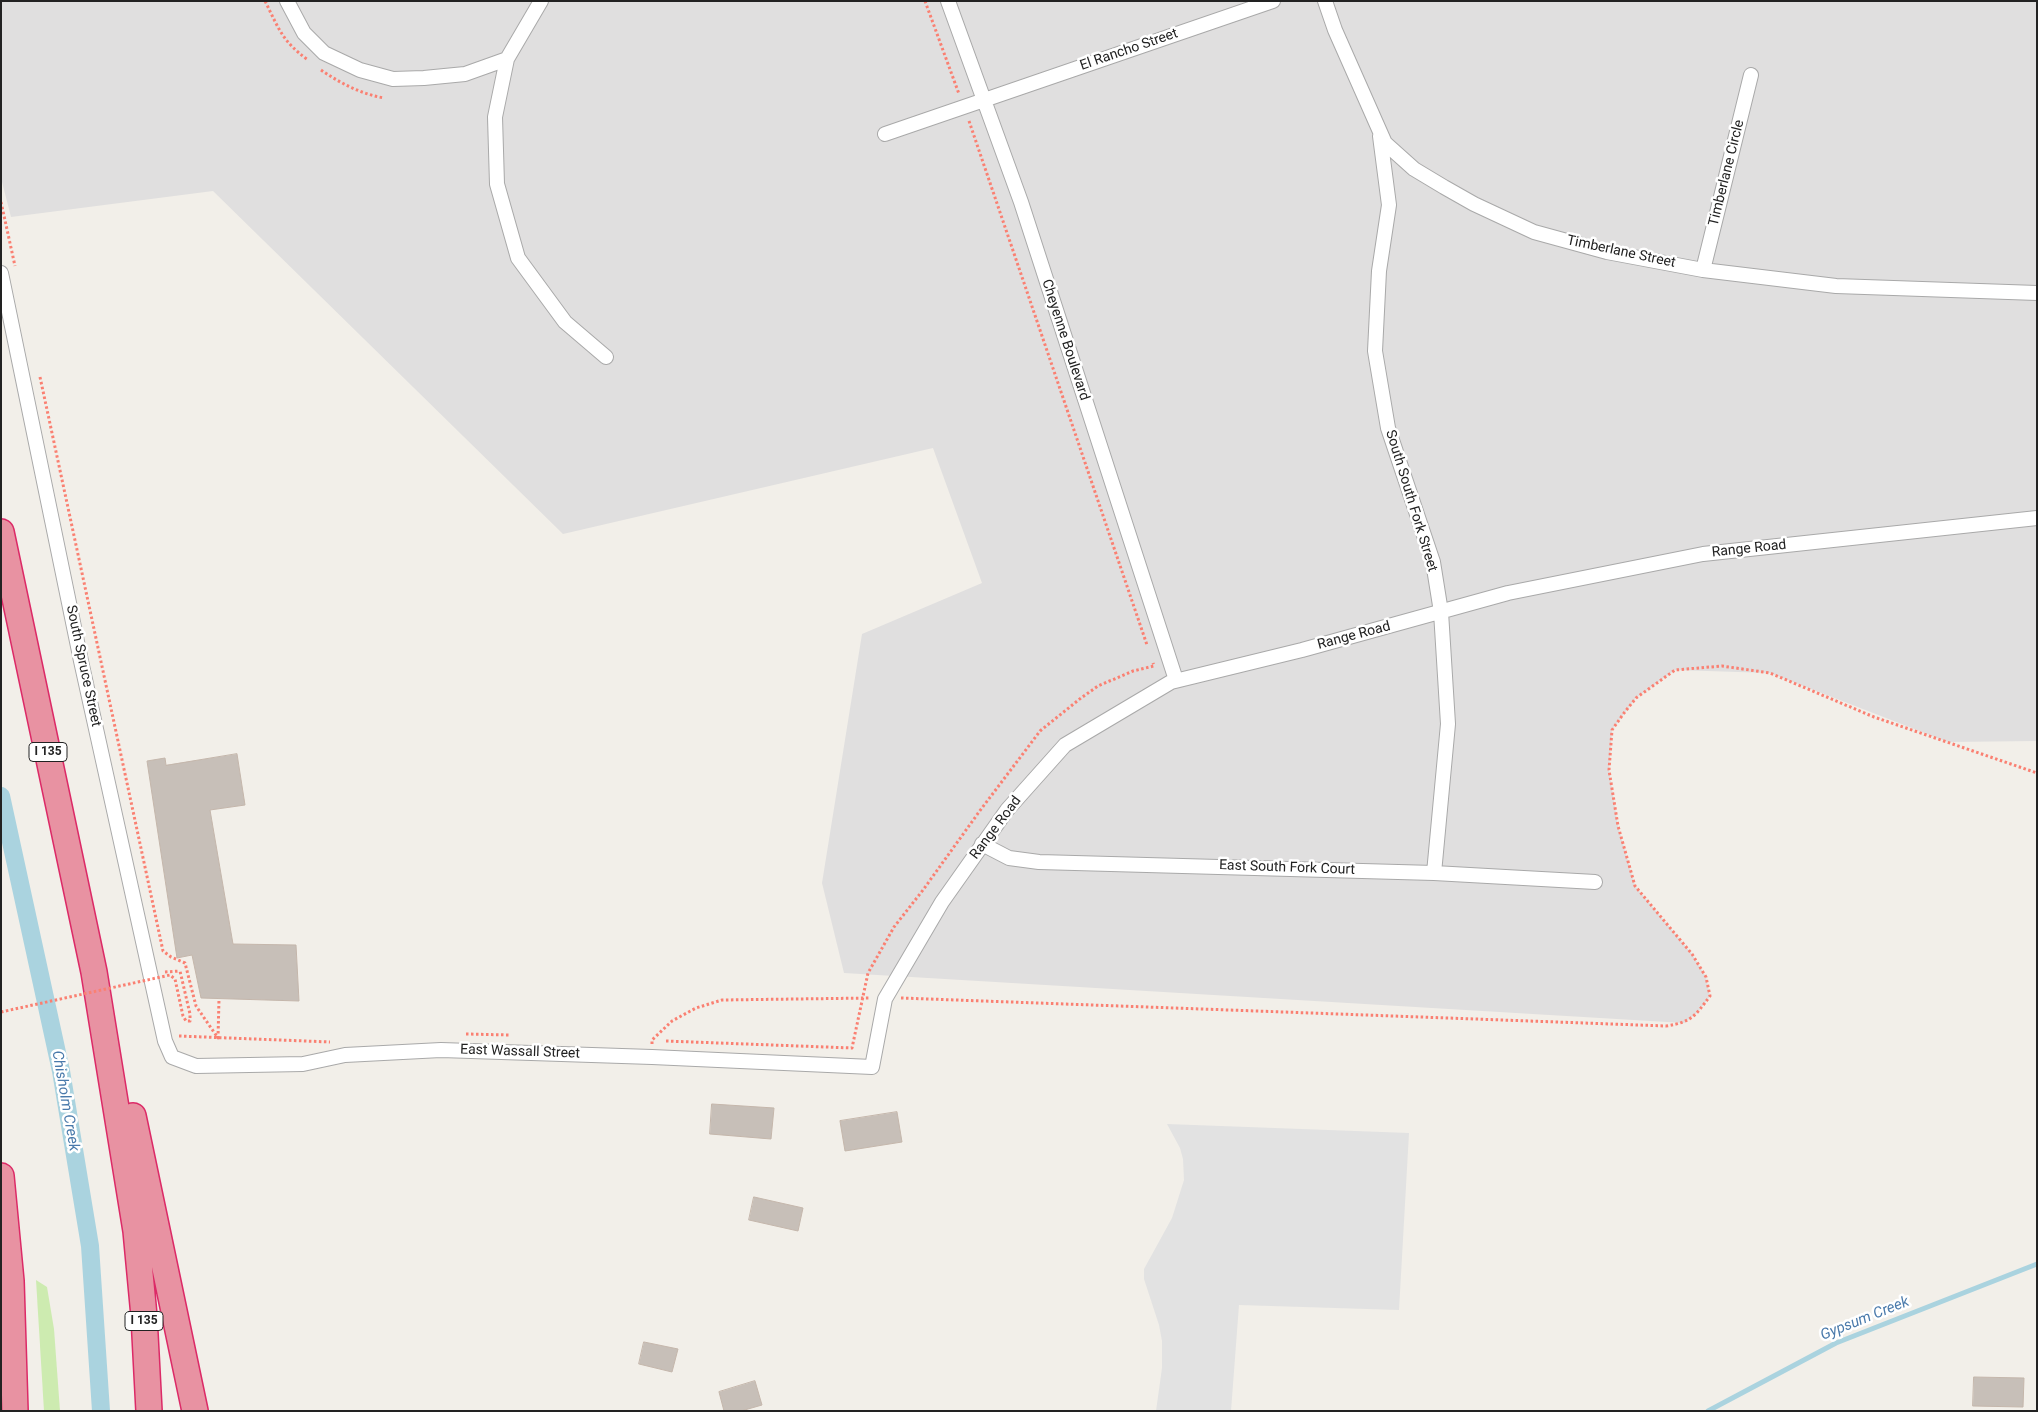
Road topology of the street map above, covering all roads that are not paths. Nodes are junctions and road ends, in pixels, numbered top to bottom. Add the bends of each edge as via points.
1 (287, 1) edge
2 (541, 1) edge
3 (948, 1) edge
4 (1273, 1) edge
5 (1325, 1) edge
6 (507, 59) junction
7 (1751, 75) dead end
8 (985, 100) junction
9 (1379, 130) junction
10 (885, 134) dead end
11 (1703, 270) junction
12 (1, 273) edge
13 (2037, 293) edge
14 (606, 357) dead end
15 (2037, 518) edge
16 (1, 532) edge
17 (1442, 612) junction
18 (1176, 680) junction
19 (982, 844) junction
20 (1434, 873) junction
21 (1595, 882) dead end
22 (94, 972) junction
23 (172, 1056) joint
24 (872, 1068) joint
25 (1, 1176) edge
26 (15, 1411) edge
27 (149, 1411) edge
28 (195, 1411) edge

1 - 6 street via 304,33 324,53 360,70 385,77 465,74
2 - 6 street
3 - 8 street, Cheyenne Boulevard
4 - 8 street, El Rancho Street
5 - 9 street, Timberlane Street
6 - 14 street via 495,117 497,184 518,258 566,322
7 - 11 street, Timberlane Circle
8 - 10 street, El Rancho Street
8 - 18 street, Cheyenne Boulevard
9 - 11 street, Timberlane Street via 1385,143 1414,169 1474,204 1534,232 1607,252
9 - 17 street, South South Fork Street via 1389,205 1379,271 1375,351 1388,428 1433,562
11 - 13 street, Timberlane Street via 1836,286
12 - 23 street, South Spruce Street via 81,661 163,1031
15 - 17 street, Range Road via 1703,554 1508,594
16 - 22 highway, I 135
17 - 18 street, Range Road
17 - 20 street, South South Fork Street via 1448,724
18 - 19 street, Range Road via 1065,745 1007,810
19 - 20 street, East South Fork Court via 1009,858 1039,862
19 - 24 street, Range Road via 942,902 886,999
20 - 21 street, East South Fork Court
22 - 27 highway, I 135 via 136,1231
22 - 28 highway via 118,1048
23 - 24 street, East Wassall Street via 196,1066 303,1064 345,1055 441,1050
25 - 26 highway via 11,1281

